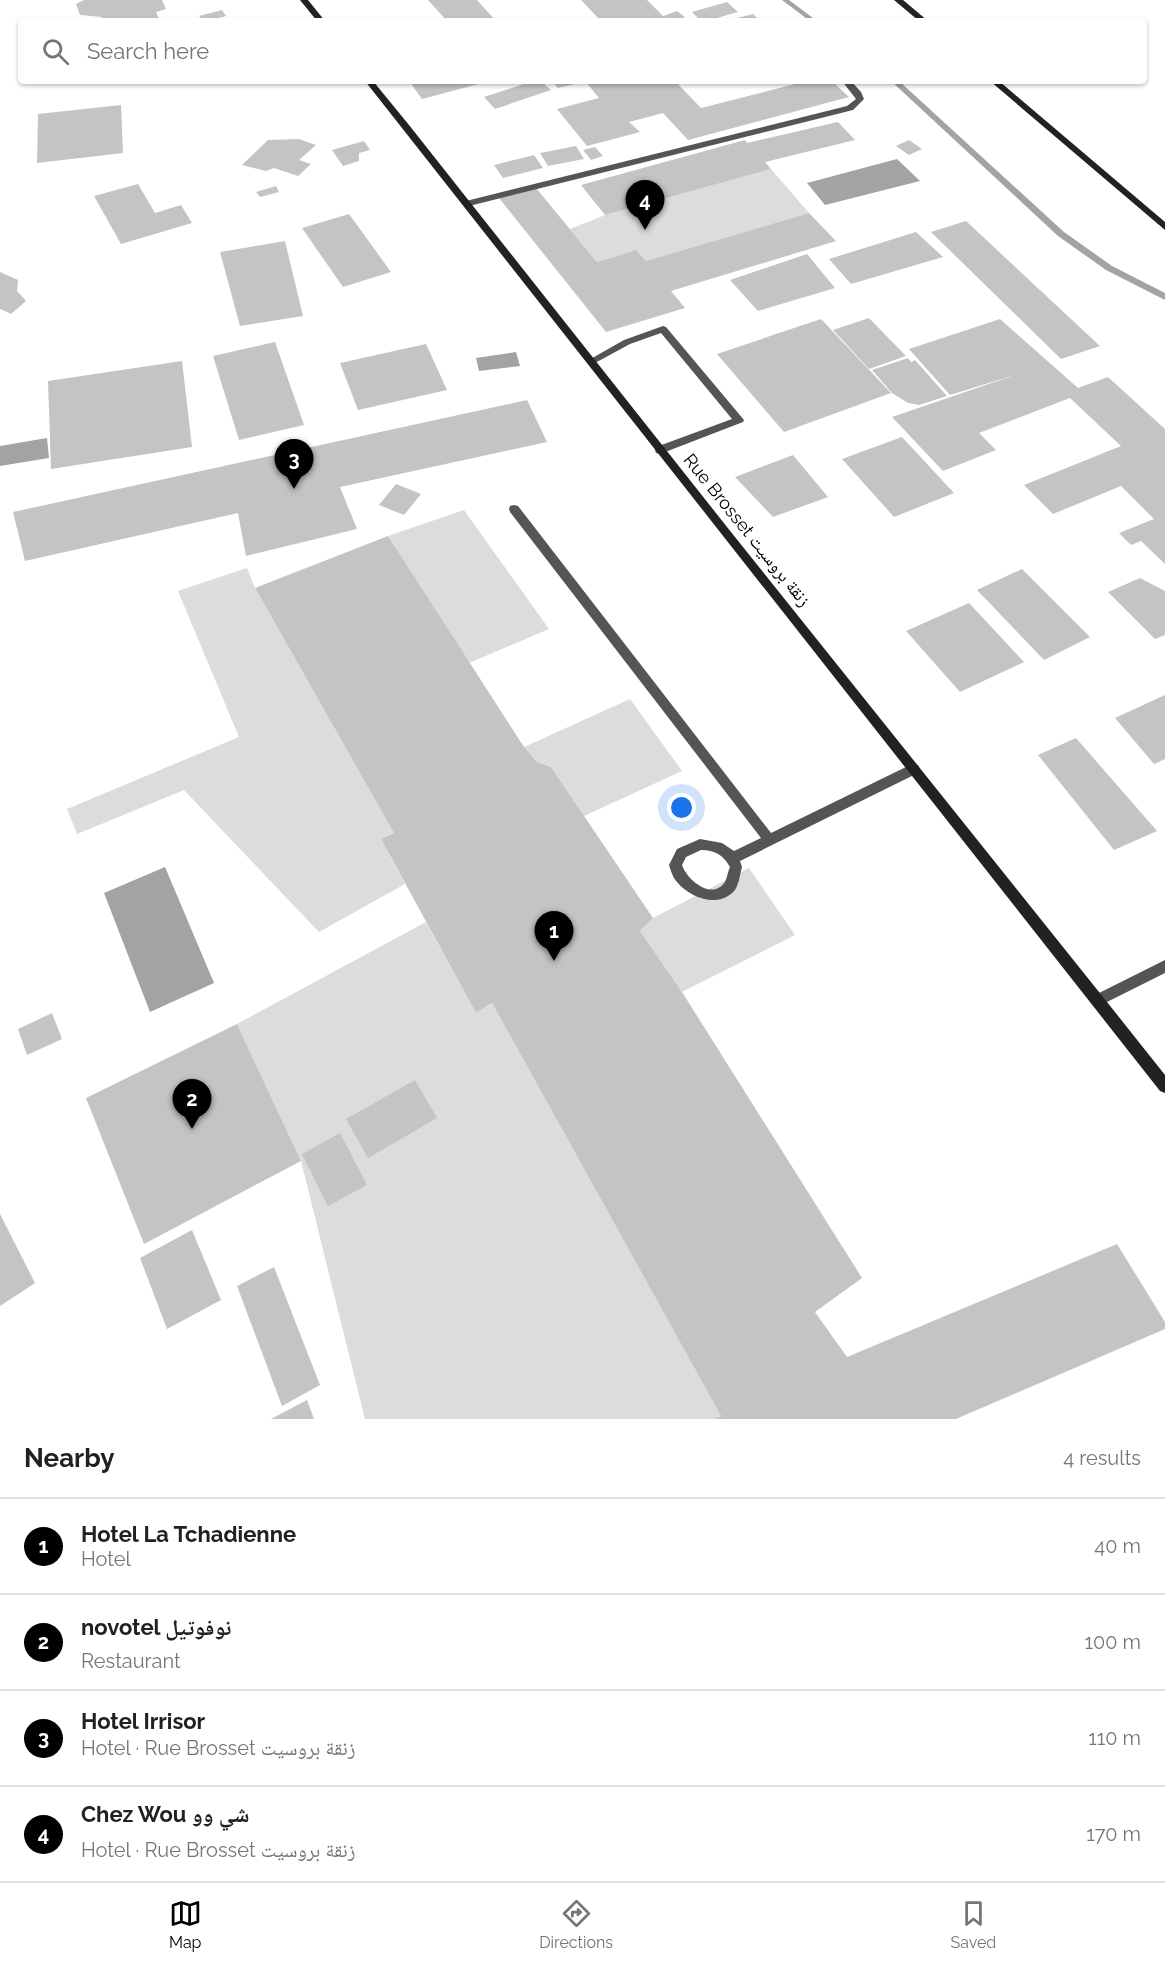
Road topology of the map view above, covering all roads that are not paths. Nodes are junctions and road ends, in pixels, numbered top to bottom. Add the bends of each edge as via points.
1 (304, 0) edge
2 (898, 0) edge
3 (319, 18) edge
4 (920, 18) edge
5 (371, 84) edge
6 (849, 84) edge
7 (998, 84) edge
8 (469, 203) junction
9 (1165, 226) edge
10 (592, 361) junction
11 (660, 450) junction
12 (514, 509) dead end
13 (914, 769) junction
14 (770, 841) junction
15 (733, 858) junction
16 (1165, 966) edge
17 (1098, 1000) junction
18 (1165, 1086) edge

1 - 3 main road
2 - 4 main road
5 - 8 main road, Rue Brosset زنقة بروسيت
6 - 8 street via 860,99 850,108
7 - 9 main road
8 - 10 main road, Rue Brosset زنقة بروسيت
10 - 11 main road, Rue Brosset زنقة بروسيت
10 - 11 street via 663,329 740,420
11 - 13 main road, Rue Brosset زنقة بروسيت
12 - 14 street
13 - 14 street
13 - 17 main road, Rue Brosset زنقة بروسيت
14 - 15 street
15 - 15 street via 719,846 691,846 679,858 678,874 689,889 718,893 726,889 735,875
16 - 17 street
17 - 18 main road, Rue Brosset زنقة بروسيت

